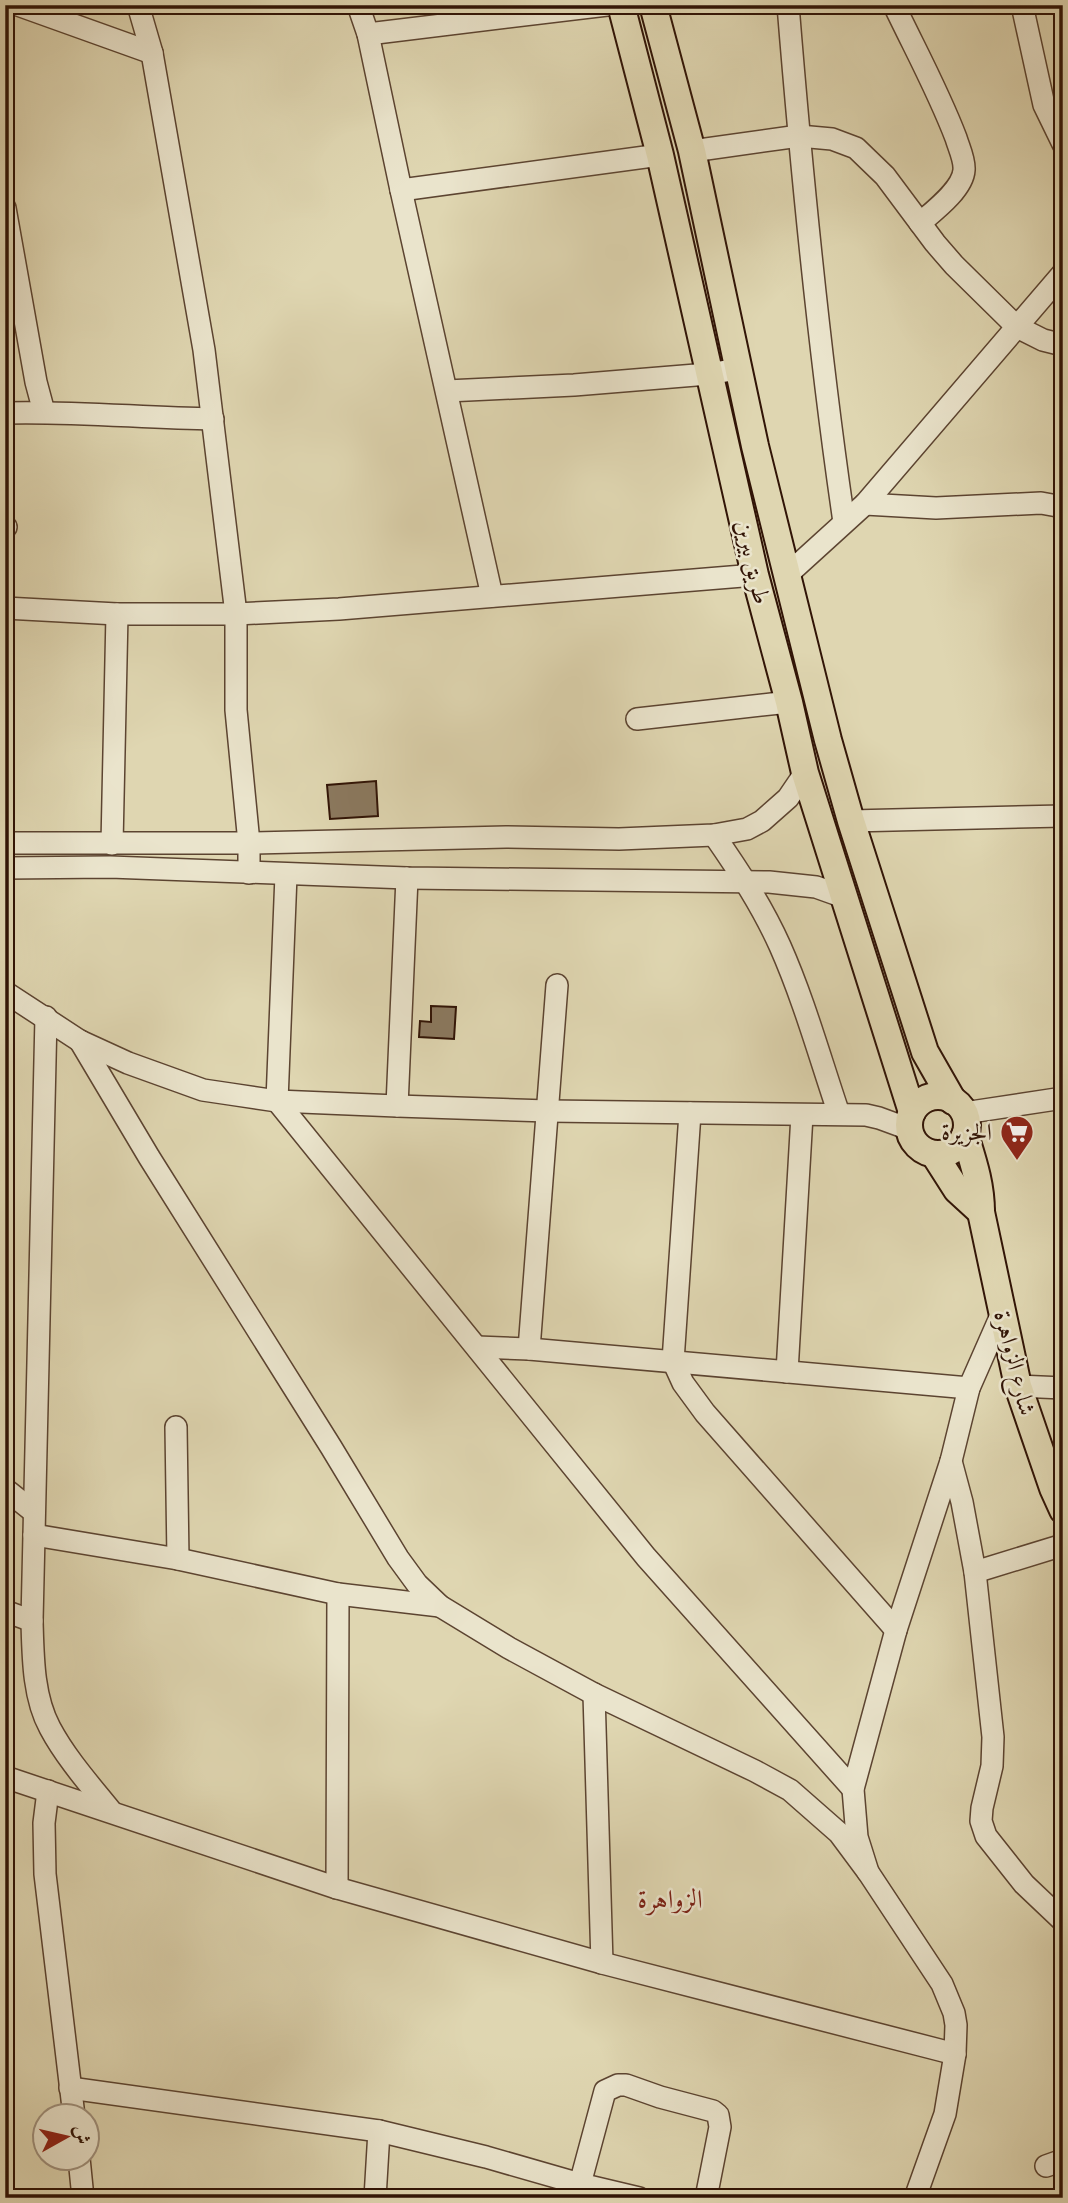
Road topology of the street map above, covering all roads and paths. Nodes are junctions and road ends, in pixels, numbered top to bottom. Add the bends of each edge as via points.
1 (18, 5) edge
2 (138, 5) edge
3 (358, 5) edge
4 (607, 5) edge
5 (621, 5) edge
6 (653, 5) edge
7 (789, 5) edge
8 (894, 5) edge
9 (1021, 5) edge
10 (368, 34) junction
11 (152, 54) junction
12 (799, 136) junction
13 (1063, 144) edge
14 (692, 151) junction
15 (660, 155) junction
16 (401, 190) junction
17 (5, 208) edge
18 (920, 223) junction
19 (1063, 273) edge
20 (1017, 327) junction
21 (1063, 345) edge
22 (738, 369) junction
23 (708, 374) junction
24 (447, 391) junction
25 (44, 412) junction
26 (5, 413) edge
27 (212, 419) junction
28 (865, 504) junction
29 (1063, 507) edge
30 (844, 522) junction
31 (788, 573) junction
32 (755, 576) junction
33 (492, 596) junction
34 (5, 608) edge
35 (117, 614) junction
36 (236, 614) junction
37 (789, 702) junction
38 (637, 719) dead end
39 (805, 773) junction
40 (1063, 817) edge
41 (851, 821) junction
42 (714, 835) junction
43 (5, 843) edge
44 (249, 843) junction
45 (112, 844) junction
46 (5, 868) edge
47 (249, 873) junction
48 (286, 875) junction
49 (407, 878) junction
50 (747, 883) junction
51 (844, 897) junction
52 (557, 985) dead end
53 (5, 992) edge
54 (46, 1017) junction
55 (80, 1041) junction
56 (1063, 1098) edge
57 (277, 1101) junction
58 (397, 1106) junction
59 (548, 1111) junction
60 (690, 1113) junction
61 (839, 1114) junction
62 (802, 1115) junction
63 (961, 1116) junction
64 (910, 1120) junction
65 (934, 1154) junction
66 (981, 1212) junction
67 (1002, 1313) junction
68 (477, 1347) junction
69 (529, 1349) junction
70 (673, 1361) junction
71 (787, 1372) junction
72 (1018, 1386) junction
73 (969, 1388) junction
74 (1063, 1388) edge
75 (176, 1427) dead end
76 (951, 1461) junction
77 (5, 1489) edge
78 (1063, 1510) edge
79 (34, 1512) junction
80 (34, 1535) junction
81 (1063, 1545) edge
82 (178, 1559) junction
83 (975, 1572) junction
84 (338, 1594) junction
85 (440, 1606) junction
86 (5, 1611) edge
87 (32, 1621) junction
88 (896, 1630) junction
89 (594, 1694) junction
90 (5, 1777) edge
91 (853, 1789) junction
92 (48, 1791) junction
93 (111, 1811) junction
94 (868, 1872) junction
95 (337, 1888) junction
96 (1063, 1922) edge
97 (602, 1963) junction
98 (955, 2054) junction
99 (71, 2088) junction
100 (72, 2102) edge
101 (379, 2131) junction
102 (80, 2172) edge
103 (580, 2185) junction
104 (83, 2198) edge
105 (375, 2198) edge
106 (639, 2198) edge
107 (706, 2198) edge
108 (915, 2198) edge

1 - 11 street
2 - 11 street
3 - 10 street
4 - 10 street
5 - 15 main road, طريق بيرين
6 - 14 main road, طريق بيرين
7 - 12 street
8 - 18 street via 948,118 964,171 956,188
9 - 13 street via 1044,105
10 - 16 street
11 - 27 street
12 - 14 street
12 - 18 street via 832,139 856,148 885,176
12 - 30 street
14 - 22 main road, طريق بيرين
15 - 16 street
15 - 23 main road, طريق بيرين
16 - 24 street
17 - 25 street
18 - 20 street via 954,265
19 - 20 street
20 - 21 street
20 - 28 street
22 - 23 street
22 - 31 main road, طريق بيرين
23 - 24 street
23 - 32 main road, طريق بيرين
24 - 33 street
25 - 26 street
25 - 27 street
27 - 36 street
28 - 29 street via 936,508 1041,503
28 - 30 street
30 - 31 street
31 - 41 main road, طريق بيرين
32 - 33 street
32 - 37 main road, طريق بيرين
33 - 36 street
34 - 35 street
35 - 36 street
35 - 45 street
36 - 44 street via 236,710
37 - 38 street
37 - 39 main road, طريق بيرين
39 - 42 street via 788,798 762,821
39 - 51 main road, طريق بيرين
40 - 41 street
41 - 63 main road, طريق بيرين via 925,1052
42 - 44 street
42 - 50 street
43 - 45 street
44 - 45 street
44 - 47 street
46 - 47 street
47 - 48 street
48 - 49 street
48 - 57 street
49 - 50 street
49 - 58 street
50 - 51 street via 816,887
50 - 61 street via 793,980
51 - 64 main road, طريق بيرين
52 - 59 street
53 - 54 street
54 - 55 street
54 - 79 street
55 - 57 street via 203,1090
55 - 85 street via 398,1558
56 - 63 street
57 - 58 street
57 - 68 street
58 - 59 street
59 - 60 street
59 - 69 street
60 - 62 street
60 - 70 street
61 - 62 street
61 - 64 street
62 - 71 street
63 - 64 main road via 946,1097 930,1097 916,1105
63 - 65 main road via 956,1147
63 - 66 main road, شارع الزواهرة via 978,1175
64 - 65 main road via 917,1146
65 - 66 main road via 957,1190
66 - 67 main road, شارع الزواهرة
67 - 72 main road, شارع الزواهرة
67 - 73 street
68 - 69 street
68 - 91 street via 646,1557
69 - 70 street
70 - 71 street
70 - 88 street via 705,1413
71 - 73 street
72 - 74 street
72 - 78 main road, شارع الزواهرة
73 - 76 street
75 - 82 street
76 - 83 street
76 - 88 street
77 - 79 street
79 - 80 street
80 - 82 street
80 - 87 street
81 - 83 street
82 - 84 street
83 - 96 street via 993,1737 981,1821 986,1836 1024,1884
84 - 85 street
84 - 95 street
85 - 89 street
86 - 87 street
87 - 93 street via 34,1663 49,1727
88 - 91 street
89 - 94 street via 790,1790 839,1833
89 - 97 street
90 - 92 street
91 - 94 street via 857,1837
92 - 93 street
92 - 99 street via 45,1874
93 - 95 street
94 - 98 street via 942,1984 954,2013
95 - 97 street
97 - 98 street
98 - 108 street via 945,2114
99 - 100 street
99 - 101 street
101 - 103 street
101 - 105 street
102 - 104 street
103 - 106 street
103 - 107 street via 605,2091 626,2085 718,2115 720,2127

